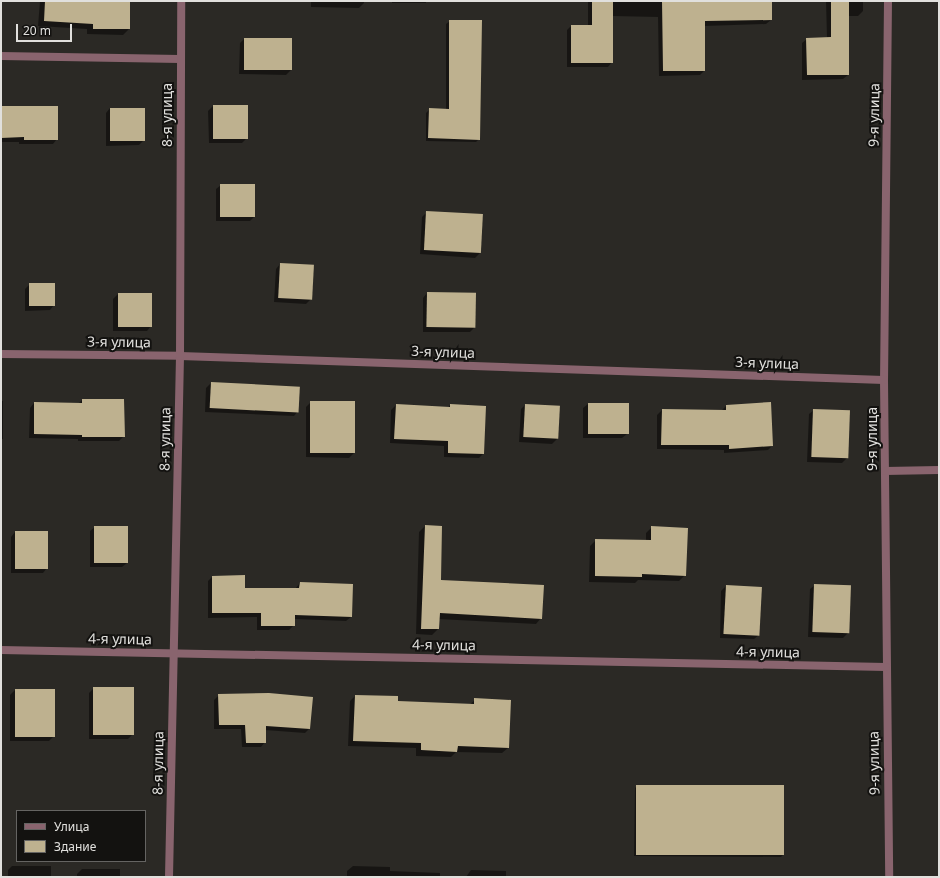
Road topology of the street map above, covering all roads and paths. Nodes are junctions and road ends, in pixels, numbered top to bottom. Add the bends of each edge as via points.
1 (181, 1) edge
2 (888, 1) edge
3 (1, 56) edge
4 (180, 59) junction
5 (1, 354) edge
6 (180, 356) junction
7 (884, 380) junction
8 (939, 470) edge
9 (885, 471) junction
10 (1, 650) edge
11 (174, 653) junction
12 (886, 667) junction
13 (169, 877) edge
14 (889, 877) edge

1 - 4 street, 8-я улица
2 - 7 street, 9-я улица
3 - 4 street
4 - 6 street, 8-я улица
5 - 6 street, 3-я улица
6 - 7 street, 3-я улица
6 - 11 street, 8-я улица
7 - 9 street, 9-я улица
8 - 9 street
9 - 12 street, 9-я улица
10 - 11 street, 4-я улица
11 - 12 street, 4-я улица
11 - 13 street, 8-я улица
12 - 14 street, 9-я улица

